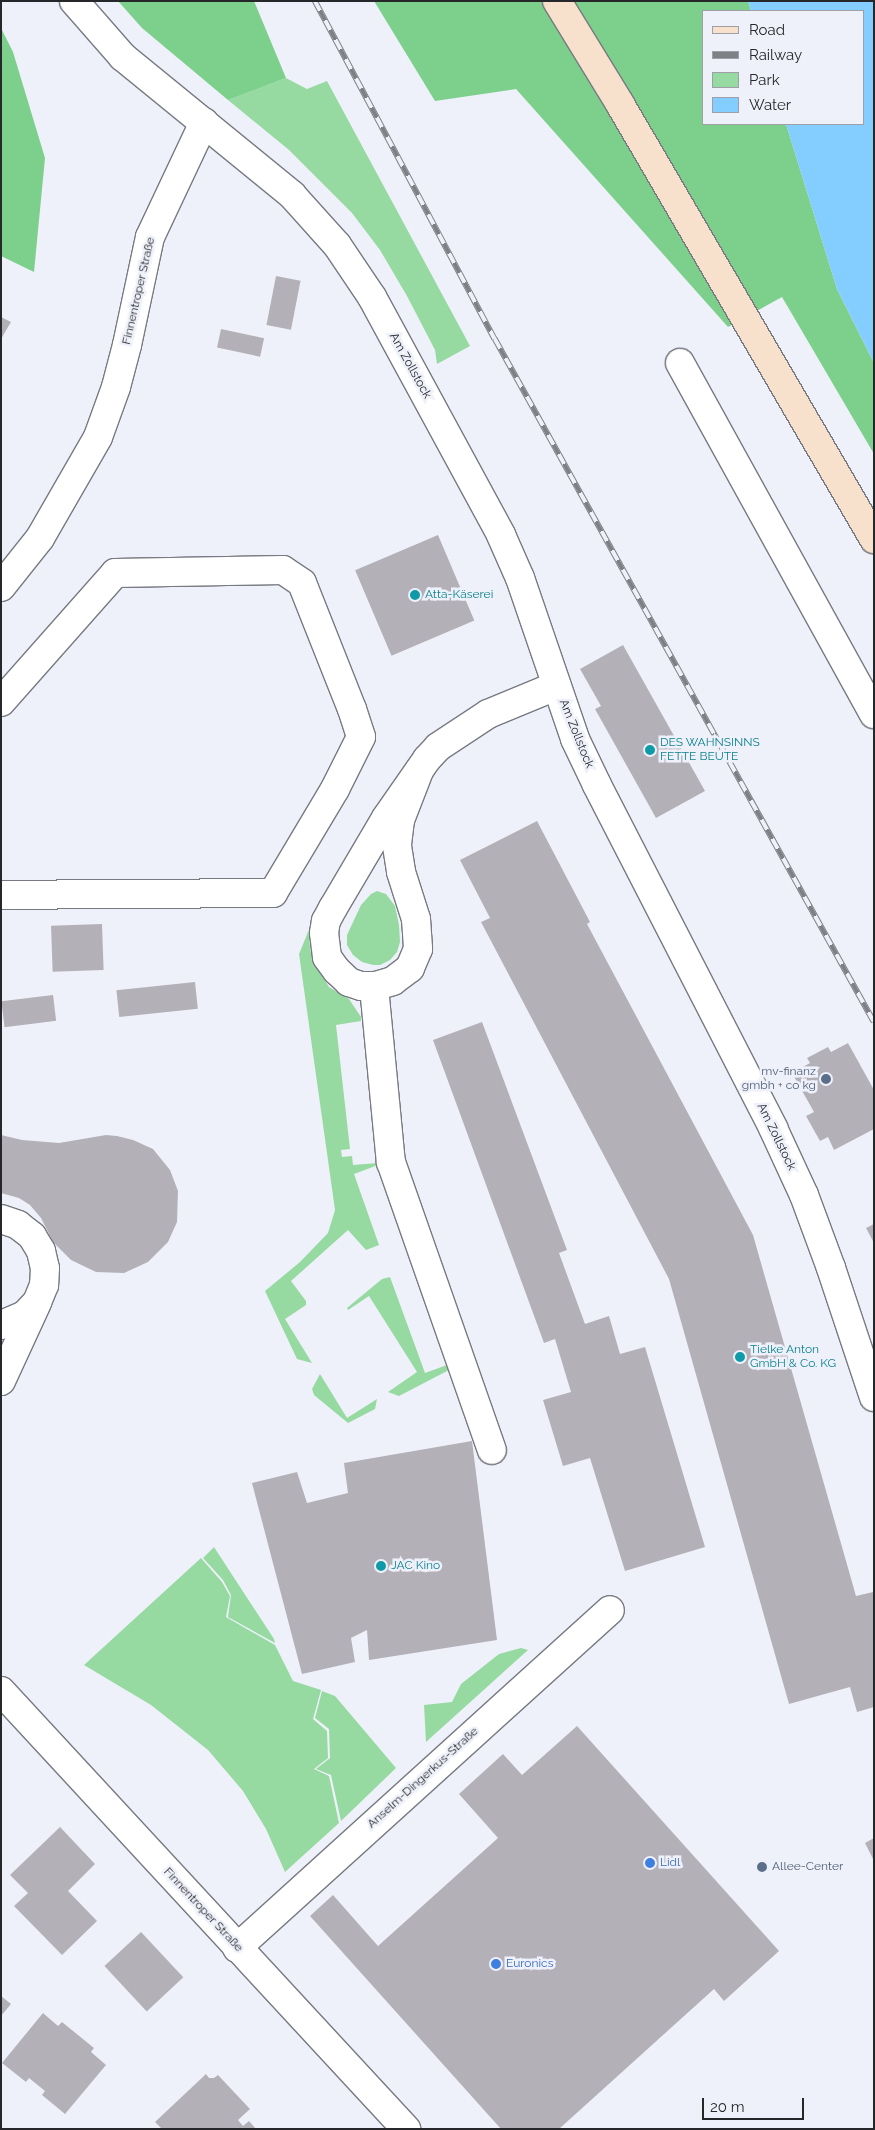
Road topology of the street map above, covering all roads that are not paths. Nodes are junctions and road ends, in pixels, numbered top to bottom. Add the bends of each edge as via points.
1 (74, 1) edge
2 (557, 1) edge
3 (204, 122) junction
4 (680, 363) dead end
5 (874, 539) edge
6 (1, 587) edge
7 (556, 686) junction
8 (1, 702) edge
9 (874, 714) edge
10 (418, 771) junction
11 (342, 891) junction
12 (1, 895) edge
13 (416, 919) junction
14 (374, 986) junction
15 (1, 1219) edge
16 (37, 1302) junction
17 (1, 1325) edge
18 (1, 1381) edge
19 (874, 1397) edge
20 (492, 1450) dead end
21 (610, 1610) dead end
22 (1, 1691) edge
23 (237, 1948) junction
24 (406, 2129) edge

1 - 3 street via 123,57
2 - 5 main road
3 - 6 street, Finnentroper Straße via 150,237 127,345 98,437 40,538
3 - 7 street, Am Zollstock via 292,195 337,245 372,297 501,535 520,578
4 - 9 street
7 - 10 street via 510,704 464,728 438,747
7 - 19 street, Am Zollstock via 597,785 773,1128 804,1196
8 - 12 street via 115,573 283,570 302,584 361,737 335,788 273,892
10 - 11 street
10 - 13 street via 400,820 397,846 401,872
11 - 13 street via 361,874 383,866 401,888
11 - 14 street via 326,921 324,939 328,957 342,978 361,986
13 - 14 street via 419,941 414,960 393,981
14 - 20 street via 391,1162
15 - 16 street via 18,1225 32,1236 41,1251 44,1285
16 - 17 street via 25,1315
16 - 18 street
21 - 23 street, Anselm-Dingerkus-Straße
22 - 23 street, Finnentroper Straße
23 - 24 street, Finnentroper Straße

